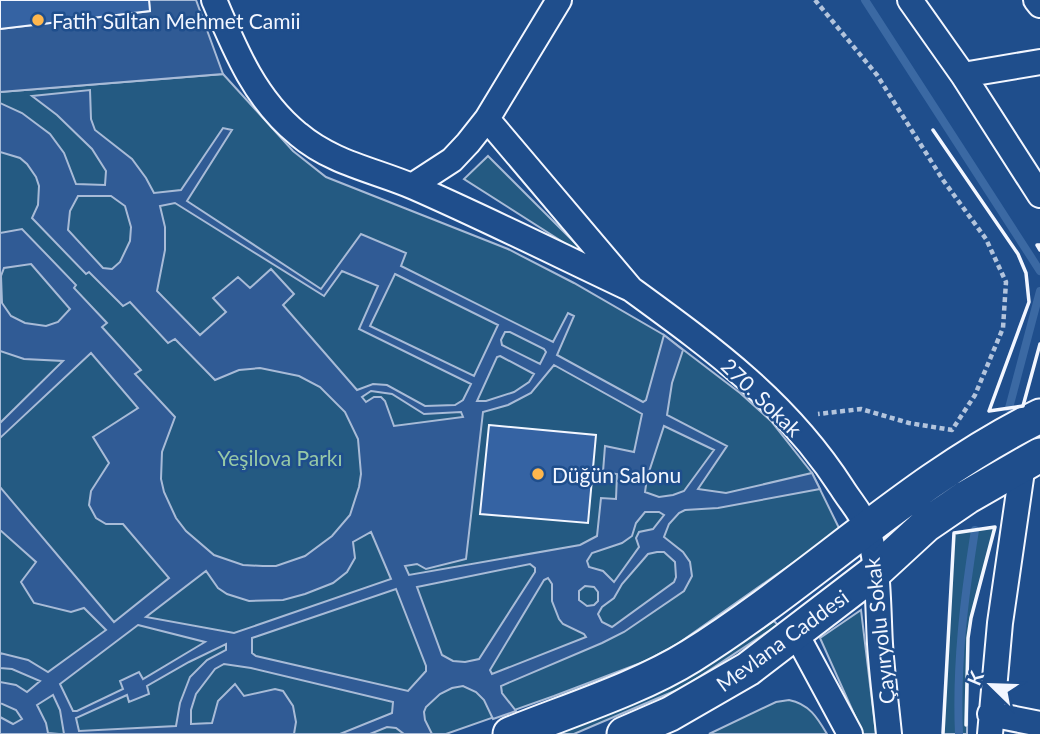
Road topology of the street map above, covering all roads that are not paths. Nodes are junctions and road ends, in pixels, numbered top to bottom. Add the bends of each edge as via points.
1 (214, 0) edge
2 (559, 0) edge
3 (910, 0) edge
4 (1036, 0) edge
5 (1040, 5) edge
6 (1040, 62) edge
7 (963, 75) junction
8 (487, 119) junction
9 (412, 186) junction
10 (1040, 195) edge
11 (631, 289) junction
12 (1040, 415) edge
13 (1024, 463) edge
14 (867, 529) junction
15 (876, 571) junction
16 (795, 632) junction
17 (990, 724) edge
18 (1040, 724) edge
19 (510, 734) edge
20 (624, 734) edge
21 (850, 734) edge
22 (889, 734) edge

1 - 9 street via 252,82 297,134 344,162
2 - 8 street
3 - 7 street
4 - 5 street
6 - 7 street
7 - 10 street
8 - 9 street via 452,160
8 - 11 street
9 - 11 street
11 - 14 street, 270. Sokak via 696,337 790,419
12 - 14 street via 950,467
13 - 15 street, Mevlana Caddesi via 926,526
13 - 17 street
14 - 15 street, Çayıryolu Sokak
14 - 19 street via 765,607 688,658
15 - 16 street, Mevlana Caddesi
15 - 22 street, Çayıryolu Sokak
16 - 20 street, Mevlana Caddesi via 713,690
16 - 21 street
17 - 18 street

